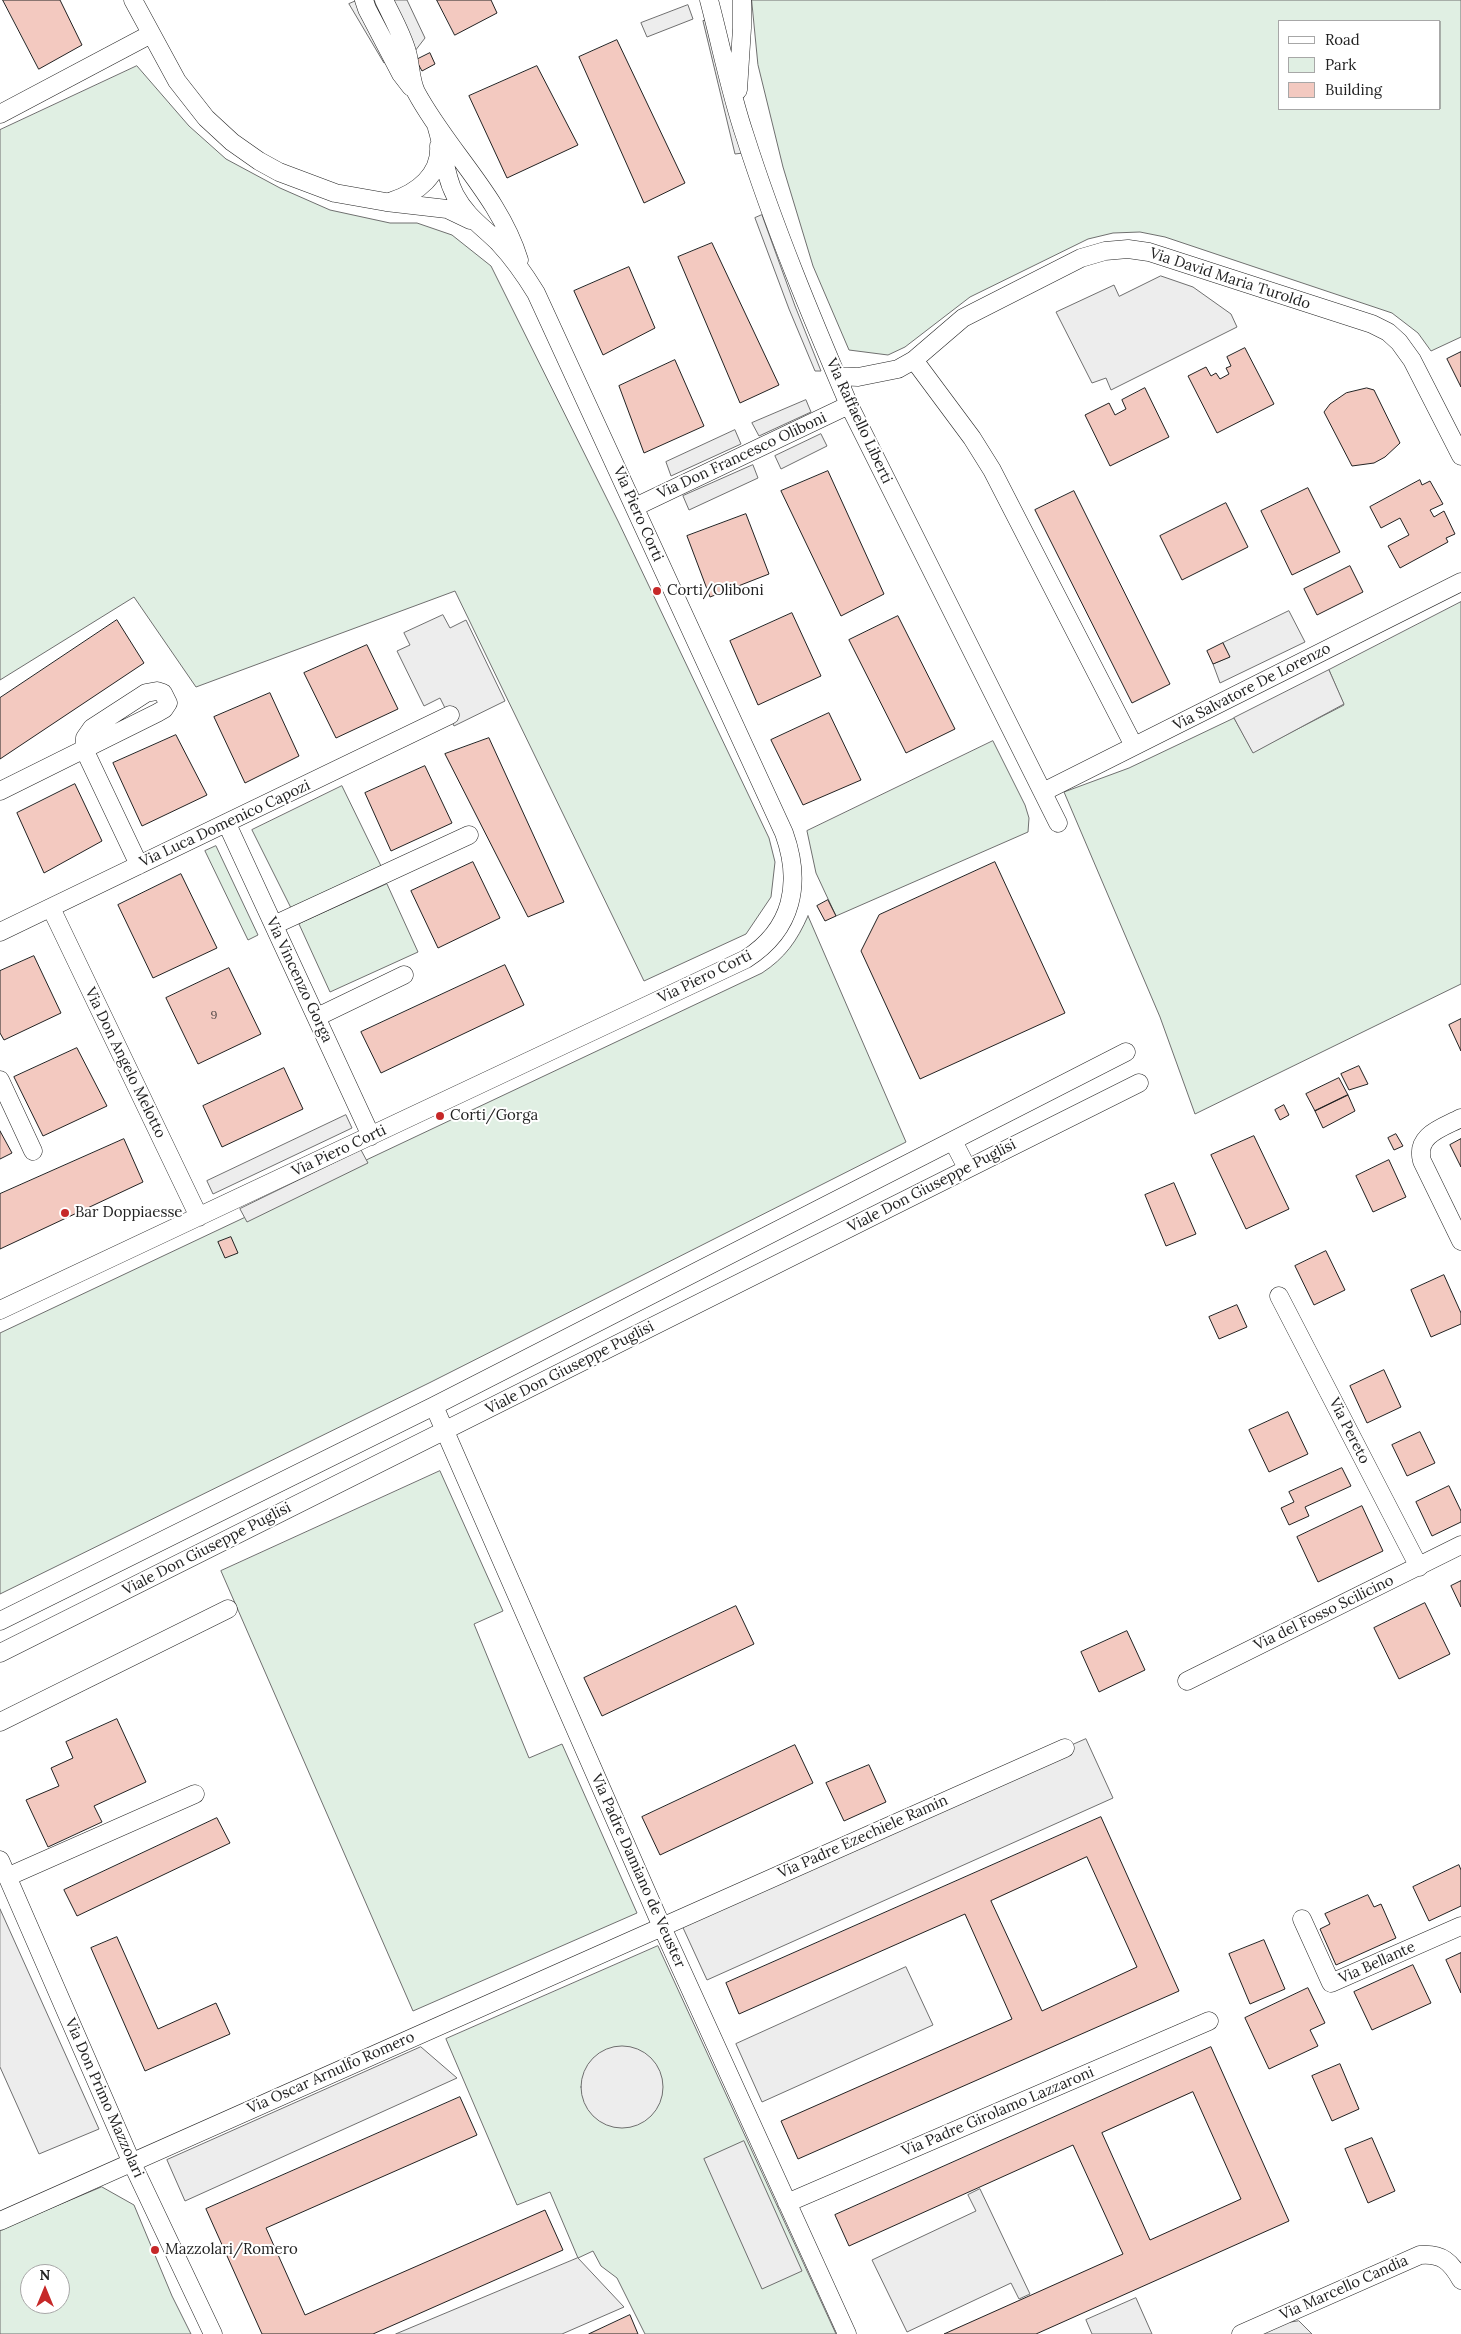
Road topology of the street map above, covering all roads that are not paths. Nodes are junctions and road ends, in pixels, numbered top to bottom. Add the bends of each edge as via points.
1 (133, 0) edge
2 (364, 0) edge
3 (384, 0) edge
4 (710, 0) edge
5 (742, 0) edge
6 (150, 34) junction
7 (416, 92) junction
8 (736, 106) junction
9 (0, 114) edge
10 (437, 128) junction
11 (386, 202) junction
12 (474, 221) junction
13 (522, 270) junction
14 (914, 360) junction
15 (837, 376) junction
16 (849, 405) junction
17 (1461, 456) edge
18 (634, 507) junction
19 (1461, 582) edge
20 (450, 715) dead end
21 (1134, 746) junction
22 (0, 791) edge
23 (1043, 792) junction
24 (1058, 823) dead end
25 (227, 824) junction
26 (469, 835) dead end
27 (140, 865) junction
28 (51, 908) junction
29 (274, 926) junction
30 (0, 932) edge
31 (404, 975) dead end
32 (316, 1017) junction
33 (1126, 1052) dead end
34 (0, 1080) edge
35 (1139, 1082) dead end
36 (1461, 1118) edge
37 (371, 1136) junction
38 (953, 1141) junction
39 (33, 1151) dead end
40 (967, 1168) junction
41 (199, 1217) junction
42 (1461, 1241) edge
43 (1279, 1296) dead end
44 (0, 1310) edge
45 (434, 1406) junction
46 (446, 1430) junction
47 (1461, 1545) edge
48 (1420, 1567) junction
49 (228, 1609) dead end
50 (0, 1620) edge
51 (0, 1653) edge
52 (1187, 1681) dead end
53 (0, 1722) edge
54 (1064, 1748) dead end
55 (195, 1794) dead end
56 (0, 1860) edge
57 (7, 1877) junction
58 (1302, 1919) dead end
59 (1461, 1926) edge
60 (662, 1927) junction
61 (1208, 2022) dead end
62 (131, 2162) junction
63 (787, 2203) junction
64 (0, 2221) edge
65 (1461, 2280) edge
66 (213, 2334) edge
67 (847, 2334) edge
68 (1242, 2334) edge

1 - 6 street
2 - 7 street, Via Piero Corti via 401,74
3 - 7 street, Via Piero Corti via 404,42
4 - 8 street, Via Raffaello Liberti
5 - 8 street
6 - 9 street
6 - 11 street via 177,81 206,118 239,147 279,172 303,182 335,193
7 - 10 street, Via Piero Corti
8 - 15 street, Via Raffaello Liberti via 782,243
10 - 11 street, Via Piero Corti via 439,150 432,174 414,192
10 - 12 street, Via Piero Corti via 448,179 462,207
10 - 13 street, Via Piero Corti via 459,155 498,215
11 - 12 street via 447,209
12 - 13 street, Via Piero Corti
13 - 18 street, Via Piero Corti via 548,317
14 - 15 street, Via David Maria Turoldo via 880,374
14 - 17 street, Via David Maria Turoldo via 963,318 1081,258 1105,251 1128,249 1149,252 1372,324 1388,332 1412,360
14 - 21 street via 992,470
15 - 16 street, Via Raffaello Liberti
16 - 18 street, Via Don Francesco Oliboni
16 - 23 street, Via Raffaello Liberti
18 - 37 street, Via Piero Corti via 788,845 793,874 782,924 766,945 746,959
19 - 21 street, Via Salvatore De Lorenzo
20 - 25 street, Via Luca Domenico Capozi
21 - 23 street, Via Salvatore De Lorenzo
22 - 27 street via 84,750
23 - 24 street, Via Raffaello Liberti
25 - 27 street, Via Luca Domenico Capozi
25 - 29 street, Via Vincenzo Gorga
26 - 29 street
27 - 28 street, Via Luca Domenico Capozi
28 - 30 street, Via Luca Domenico Capozi
28 - 41 street, Via Don Angelo Melotto
29 - 32 street, Via Vincenzo Gorga
31 - 32 street
32 - 37 street, Via Vincenzo Gorga
33 - 38 street, Viale Don Giuseppe Puglisi
34 - 39 street
35 - 40 street, Viale Don Giuseppe Puglisi
36 - 42 street via 1427,1136 1420,1150 1422,1161
37 - 41 street, Via Piero Corti
38 - 40 street
38 - 45 street, Viale Don Giuseppe Puglisi
40 - 46 street, Viale Don Giuseppe Puglisi
41 - 44 street, Via Piero Corti
43 - 48 street, Via Pereto
45 - 46 street, Via Padre Damiano de Veuster
45 - 50 street, Viale Don Giuseppe Puglisi
46 - 51 street, Viale Don Giuseppe Puglisi
46 - 60 street, Via Padre Damiano de Veuster
47 - 48 street, Via del Fosso Scilicino
48 - 52 street, Via del Fosso Scilicino
49 - 53 street
54 - 60 street, Via Padre Ezechiele Ramin
55 - 57 street
56 - 57 street, Via Don Primo Mazzolari
57 - 62 street, Via Don Primo Mazzolari
58 - 59 street, Via Bellante via 1331,1983
60 - 62 street, Via Oscar Arnulfo Romero
60 - 63 street, Via Padre Damiano de Veuster
61 - 63 street, Via Padre Girolamo Lazzaroni
62 - 64 street, Via Oscar Arnulfo Romero
62 - 66 street, Via Don Primo Mazzolari
63 - 67 street, Via Padre Damiano de Veuster
65 - 68 street, Via Marcello Candia via 1452,2264 1444,2258 1420,2255

